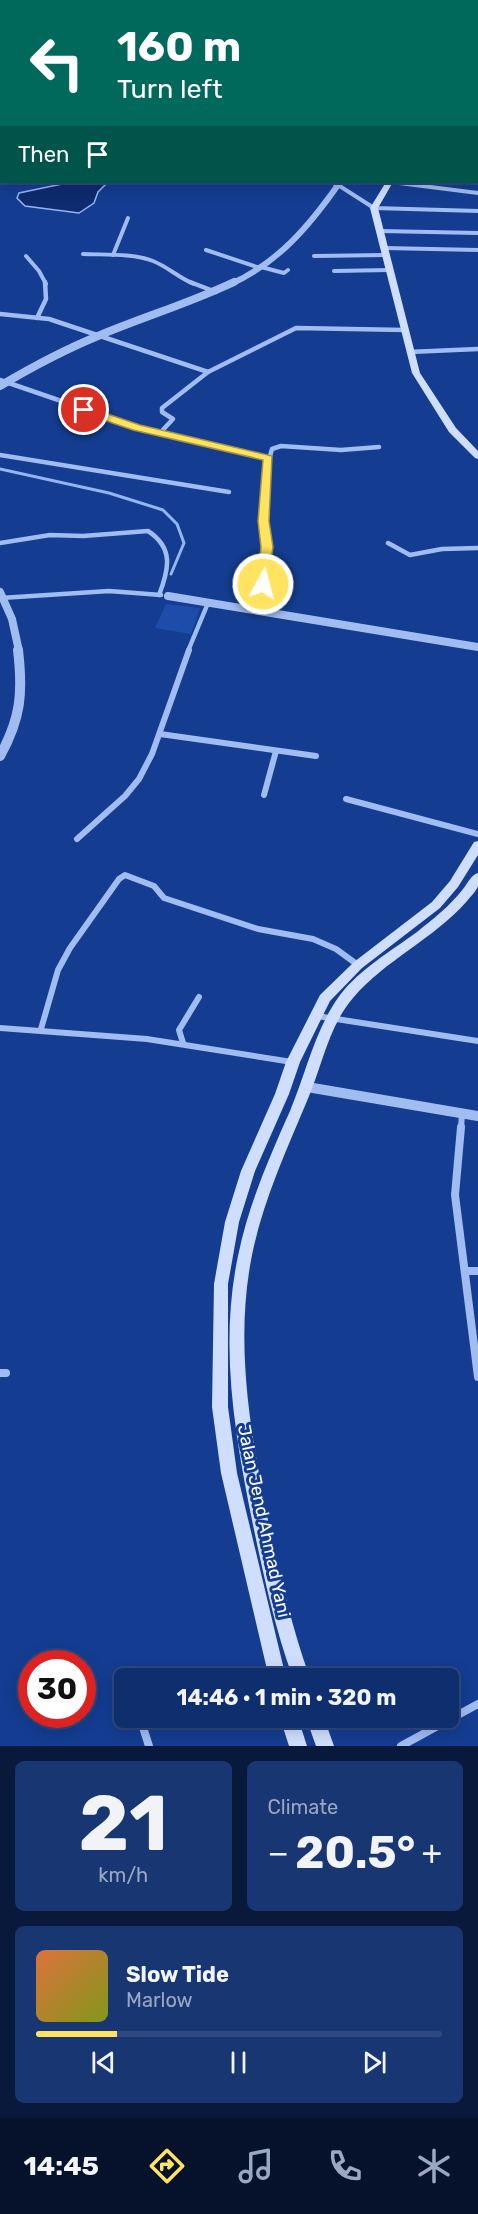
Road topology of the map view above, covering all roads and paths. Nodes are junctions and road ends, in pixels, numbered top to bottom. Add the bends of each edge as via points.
1 (336, 183) edge
2 (389, 183) edge
3 (398, 183) edge
4 (478, 193) edge
5 (374, 208) junction
6 (478, 211) edge
7 (128, 218) dead end
8 (380, 231) junction
9 (478, 233) edge
10 (206, 249) dead end
11 (478, 250) edge
12 (385, 251) junction
13 (83, 255) dead end
14 (113, 255) junction
15 (26, 256) dead end
16 (314, 256) dead end
17 (261, 268) junction
18 (288, 270) dead end
19 (389, 270) junction
20 (334, 271) dead end
21 (216, 292) junction
22 (0, 314) edge
23 (37, 318) junction
24 (405, 330) junction
25 (98, 336) junction
26 (478, 349) edge
27 (409, 352) junction
28 (208, 372) junction
29 (2, 383) edge
30 (160, 433) junction
31 (379, 447) dead end
32 (0, 455) edge
33 (478, 456) edge
34 (269, 459) junction
35 (229, 492) dead end
36 (0, 543) edge
37 (388, 543) dead end
38 (478, 548) edge
39 (163, 595) junction
40 (1, 596) edge
41 (208, 603) junction
42 (253, 611) junction
43 (478, 647) edge
44 (160, 734) junction
45 (2, 750) edge
46 (276, 751) junction
47 (316, 756) dead end
48 (264, 795) dead end
49 (346, 799) dead end
50 (478, 834) edge
51 (77, 840) dead end
52 (478, 845) edge
53 (478, 877) edge
54 (358, 965) junction
55 (199, 997) dead end
56 (317, 1016) junction
57 (333, 1018) junction
58 (0, 1028) edge
59 (41, 1029) junction
60 (478, 1041) edge
61 (183, 1043) junction
62 (292, 1062) junction
63 (306, 1087) junction
64 (462, 1114) junction
65 (478, 1116) edge
66 (465, 1271) junction
67 (478, 1271) edge
68 (478, 1377) edge
69 (250, 1470) junction
70 (229, 1473) junction
71 (275, 1668) edge
72 (298, 1668) edge
73 (478, 1704) edge
74 (143, 1728) edge
75 (292, 1728) edge
76 (319, 1728) edge
77 (149, 1746) edge
78 (298, 1746) edge
79 (325, 1746) edge
80 (401, 1746) edge

1 - 5 street
1 - 17 street via 309,226
2 - 5 main road
3 - 4 street
5 - 6 street
5 - 8 main road
7 - 14 street
8 - 9 street
8 - 12 main road
10 - 17 street
11 - 12 street
12 - 16 street
12 - 19 main road
13 - 14 street
14 - 21 street via 153,261 181,279
15 - 23 street via 45,276 44,305
17 - 18 street via 284,273
17 - 21 street
19 - 20 street
19 - 24 main road
21 - 25 street
22 - 23 street
23 - 25 street
24 - 27 main road
24 - 28 street via 296,328
25 - 28 street
25 - 29 street
26 - 27 street
27 - 33 main road via 420,380 444,417
28 - 30 street via 162,408 173,419
29 - 30 street
30 - 34 street
31 - 34 street via 278,447 272,449
32 - 35 street
34 - 42 street via 264,521 266,565
36 - 39 street via 50,535 148,531 168,552
37 - 38 street via 410,555
39 - 40 street via 109,591
39 - 41 street
40 - 45 street via 14,624 20,685 18,717
41 - 42 street
41 - 44 street via 165,711
42 - 43 street
44 - 46 street
44 - 51 street via 132,789 88,825
46 - 47 street
46 - 48 street
49 - 50 street
52 - 54 main road, Jalan Jend Ahmad Yani via 436,905
53 - 57 main road, Jalan Jend Ahmad Yani via 452,911 363,980 341,1003
54 - 56 main road, Jalan Jend Ahmad Yani via 325,998
54 - 59 street via 319,942 258,929 164,898 154,886 125,875 70,948 58,970
55 - 61 street via 179,1030
56 - 57 street
56 - 62 main road, Jalan Jend Ahmad Yani
57 - 60 street
57 - 63 main road, Jalan Jend Ahmad Yani
58 - 59 street
59 - 61 street
61 - 62 street
62 - 70 main road, Jalan Jend Ahmad Yani via 232,1222 221,1284 220,1407
63 - 64 street
63 - 69 main road, Jalan Jend Ahmad Yani via 268,1177 245,1255 237,1329
64 - 65 street
64 - 66 street via 455,1195
66 - 67 street
66 - 68 street
69 - 70 main road
69 - 72 main road, Jalan Jend Ahmad Yani via 272,1575
70 - 71 main road, Jalan Jend Ahmad Yani
73 - 80 street
74 - 77 street
75 - 78 main road
76 - 79 main road

